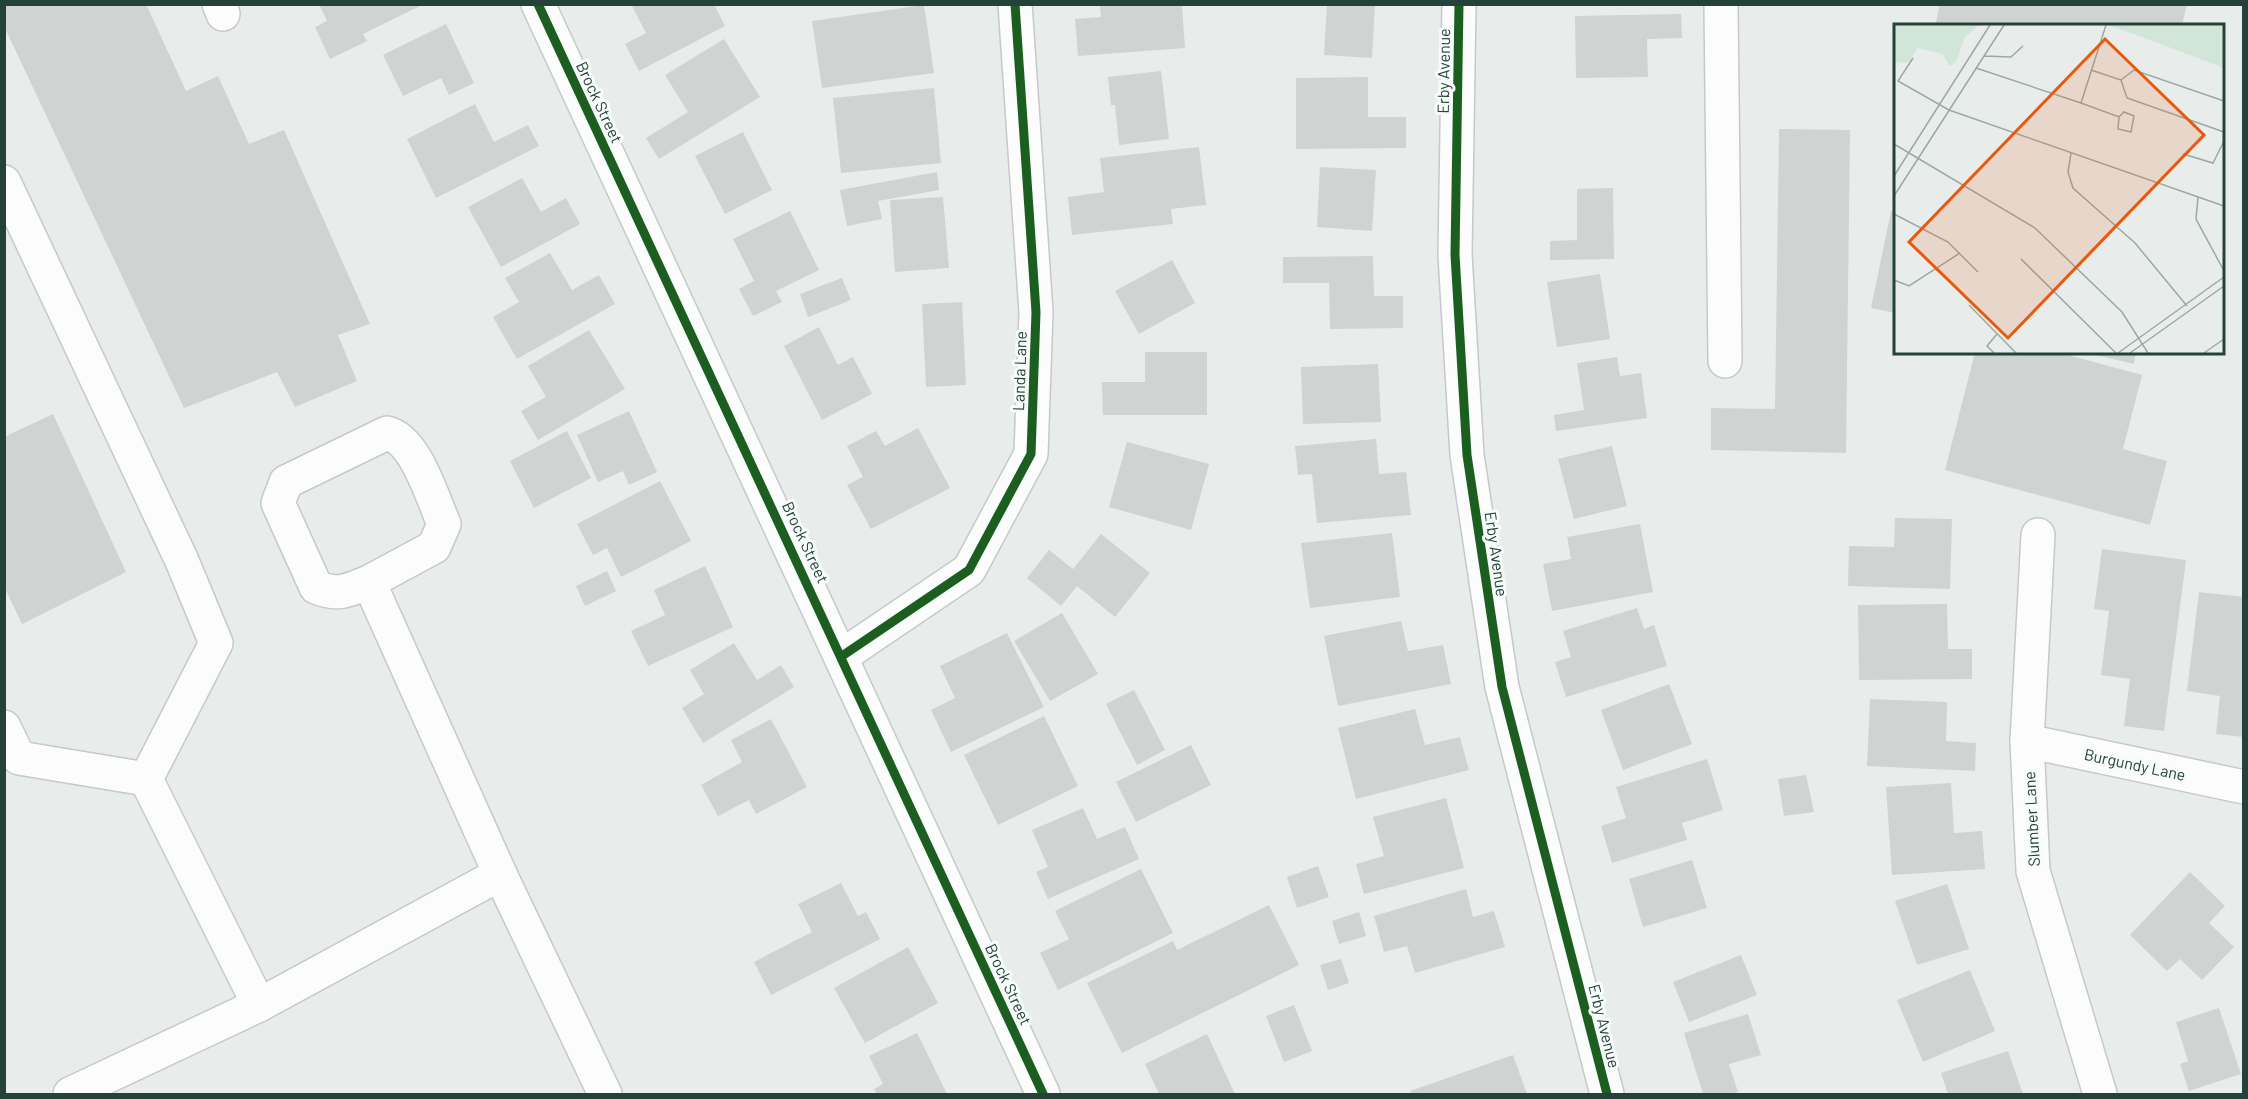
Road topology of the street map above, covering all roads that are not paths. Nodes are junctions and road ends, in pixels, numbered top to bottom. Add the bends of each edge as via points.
1 (538, 4) edge
2 (1016, 4) edge
3 (1459, 4) edge
4 (1721, 4) edge
5 (4, 182) edge
6 (1725, 361) dead end
7 (2038, 535) dead end
8 (369, 582) junction
9 (842, 656) junction
10 (4, 727) edge
11 (2027, 741) junction
12 (147, 779) junction
13 (2244, 787) edge
14 (500, 874) junction
15 (259, 1005) junction
16 (70, 1095) edge
17 (605, 1095) edge
18 (1043, 1095) edge
19 (1607, 1095) edge
20 (2100, 1095) edge

1 - 9 street, Brock Street
2 - 9 street, Landa Lane via 1036,312 1031,454 969,570
3 - 19 street, Erby Avenue via 1455,255 1467,455 1502,687
4 - 6 street
5 - 12 street via 182,561 216,643
7 - 11 street, Slumber Lane
8 - 8 street via 344,593 331,594 316,587 278,503 286,482 387,433 398,436 409,447 444,524 434,547
8 - 14 street
9 - 18 street, Brock Street
10 - 12 street via 19,758
11 - 13 street, Burgundy Lane
11 - 20 street, Slumber Lane via 2033,871
12 - 15 street
14 - 15 street
14 - 17 street
15 - 16 street

